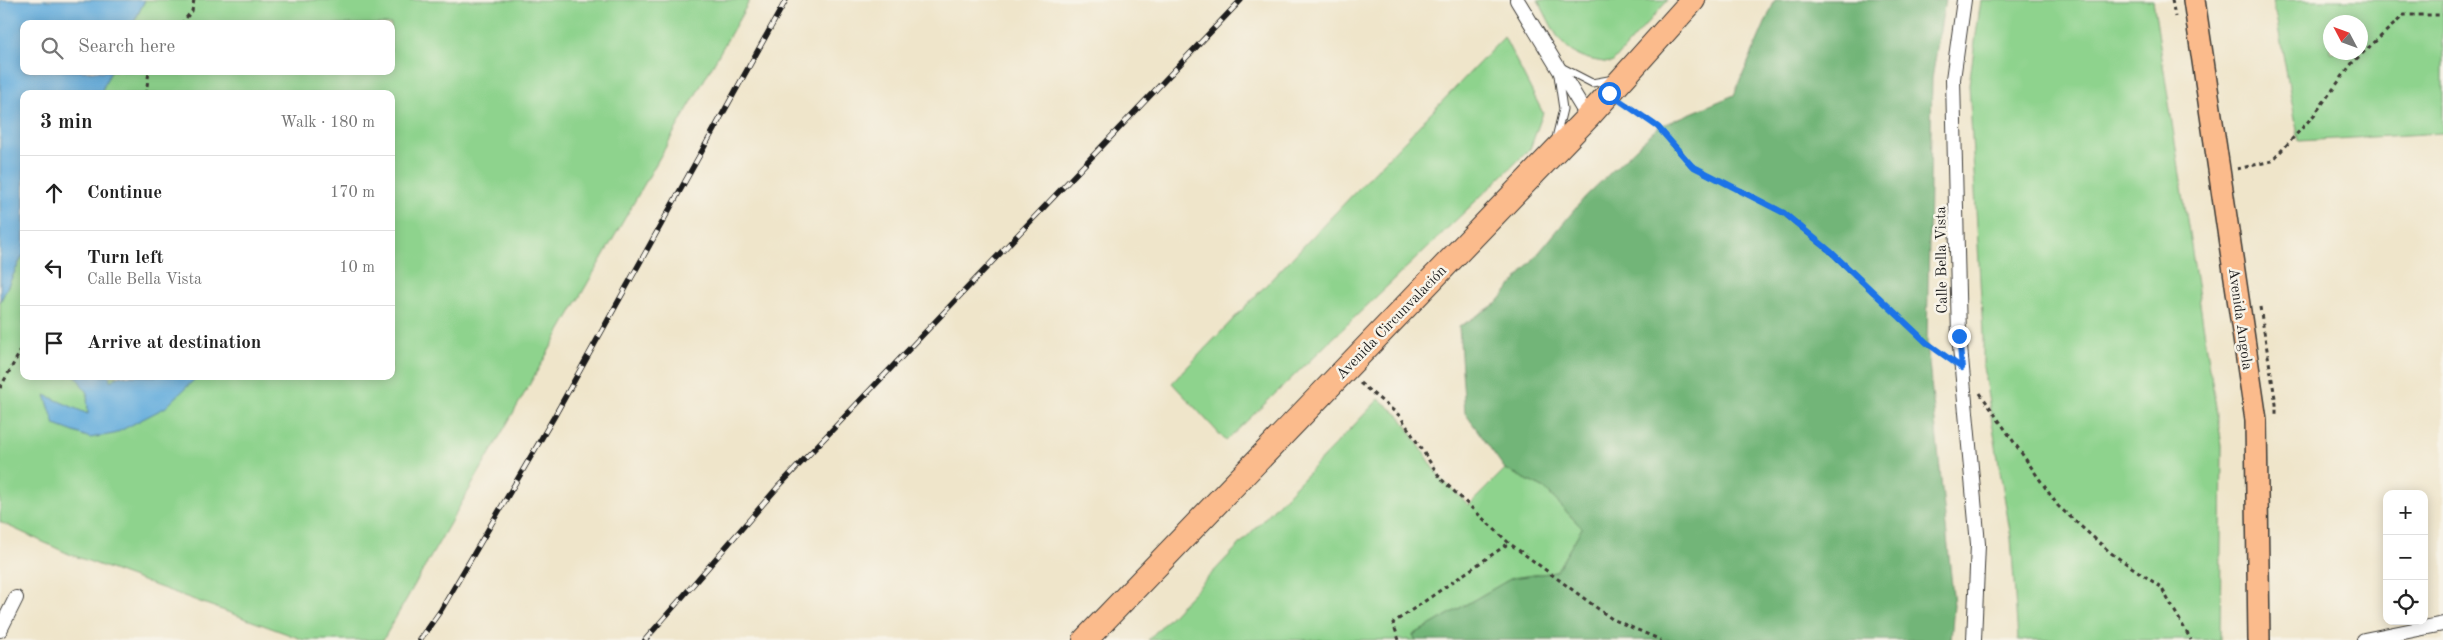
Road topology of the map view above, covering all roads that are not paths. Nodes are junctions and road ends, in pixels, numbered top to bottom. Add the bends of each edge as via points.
1 (1517, 0) edge
2 (1693, 0) edge
3 (1964, 0) edge
4 (2194, 0) edge
5 (1557, 65) junction
6 (1616, 85) junction
7 (1588, 117) junction
8 (1553, 154) junction
9 (16, 598) dead end
10 (2443, 624) edge
11 (0, 630) edge
12 (1085, 640) edge
13 (1974, 640) edge
14 (2259, 640) edge
15 (2364, 640) edge

1 - 5 street
2 - 6 highway, Avenida Circunvalación
3 - 13 street, Calle Bella Vista via 1953,79 1959,336 1978,544
4 - 14 main road, Avenida Angola via 2256,420
5 - 6 lane via 1592,83
5 - 7 street
5 - 8 lane via 1563,110
6 - 7 highway, Avenida Circunvalación
7 - 8 highway, Avenida Circunvalación
8 - 12 highway, Avenida Circunvalación
9 - 11 street
10 - 15 street

